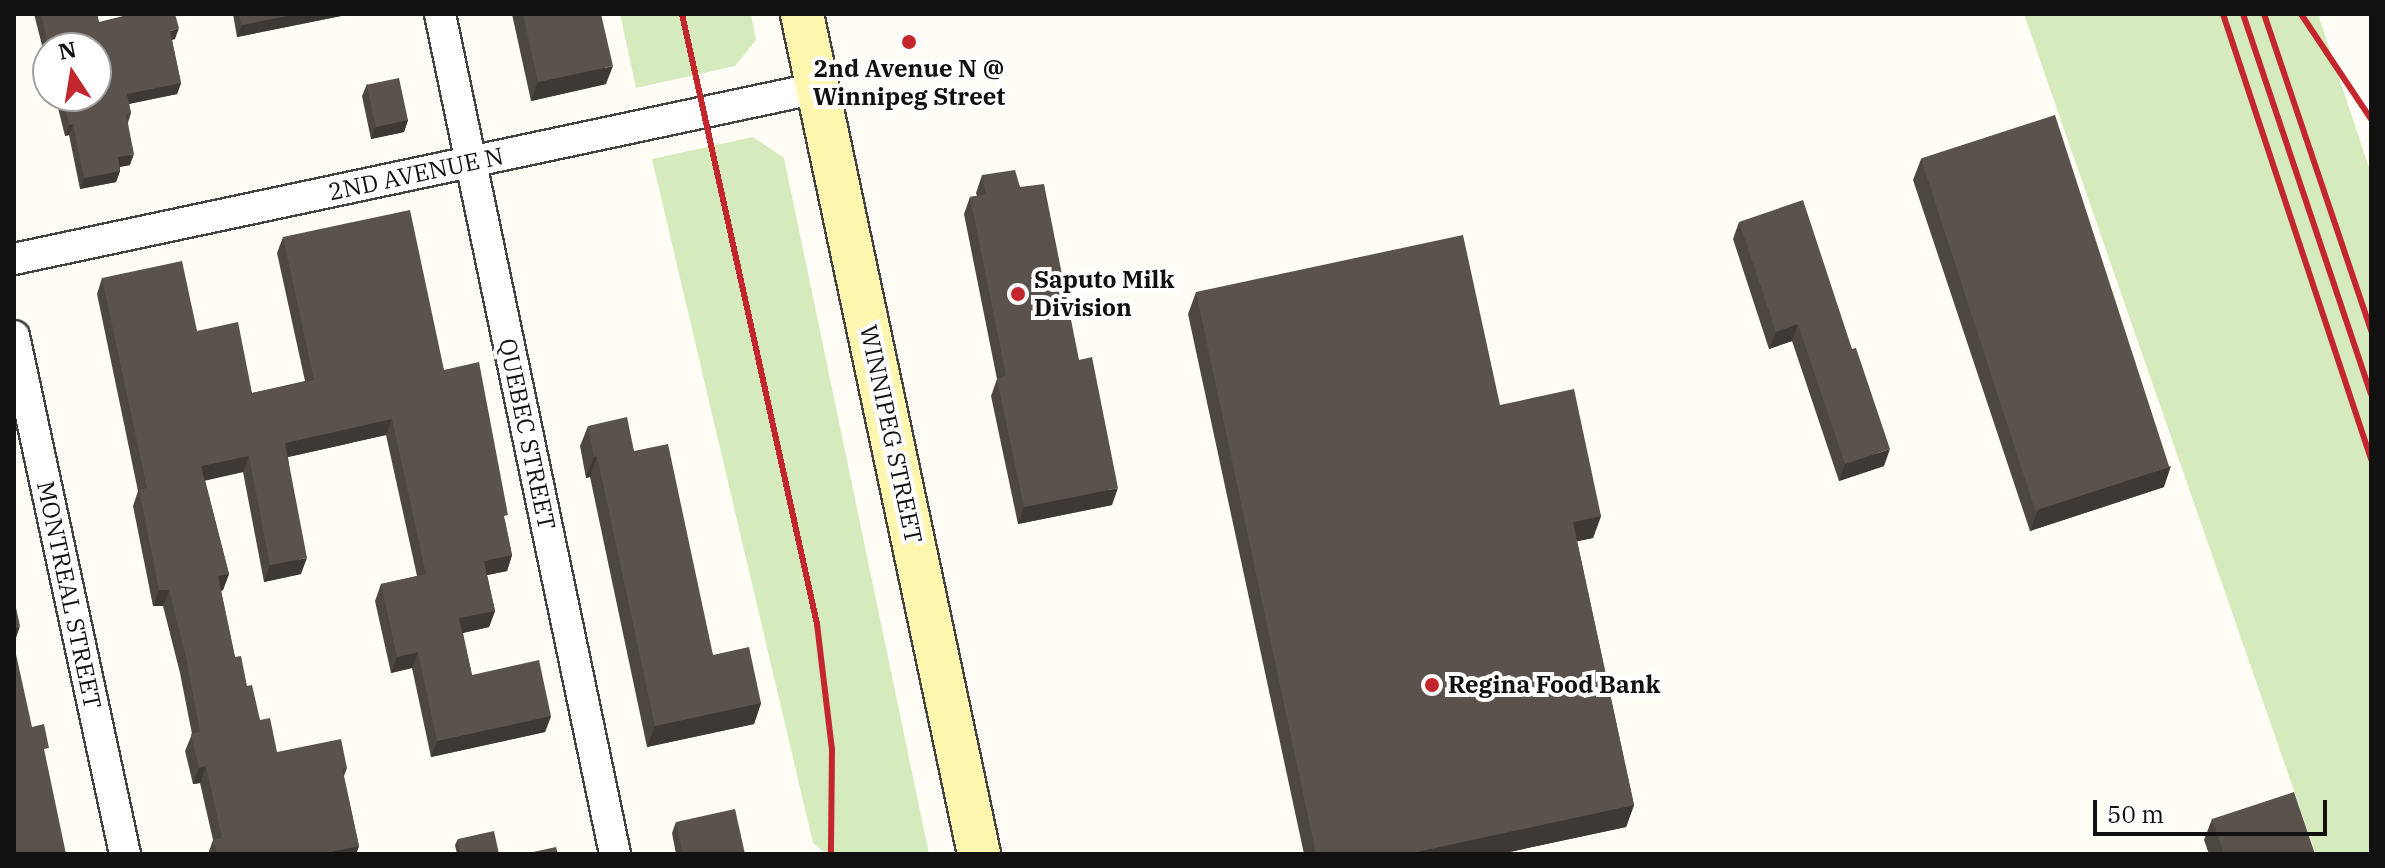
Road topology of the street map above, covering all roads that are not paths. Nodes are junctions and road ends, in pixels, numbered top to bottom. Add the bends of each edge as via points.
1 (440, 14) edge
2 (802, 14) edge
3 (818, 88) junction
4 (471, 163) junction
5 (14, 259) edge
6 (14, 336) edge
7 (125, 854) edge
8 (615, 854) edge
9 (979, 854) edge

1 - 4 street, QUEBEC STREET
2 - 3 main road, WINNIPEG STREET
3 - 4 street, 2ND AVENUE N
3 - 9 main road, WINNIPEG STREET
4 - 5 street, 2ND AVENUE N
4 - 8 street, QUEBEC STREET
6 - 7 street, MONTREAL STREET

